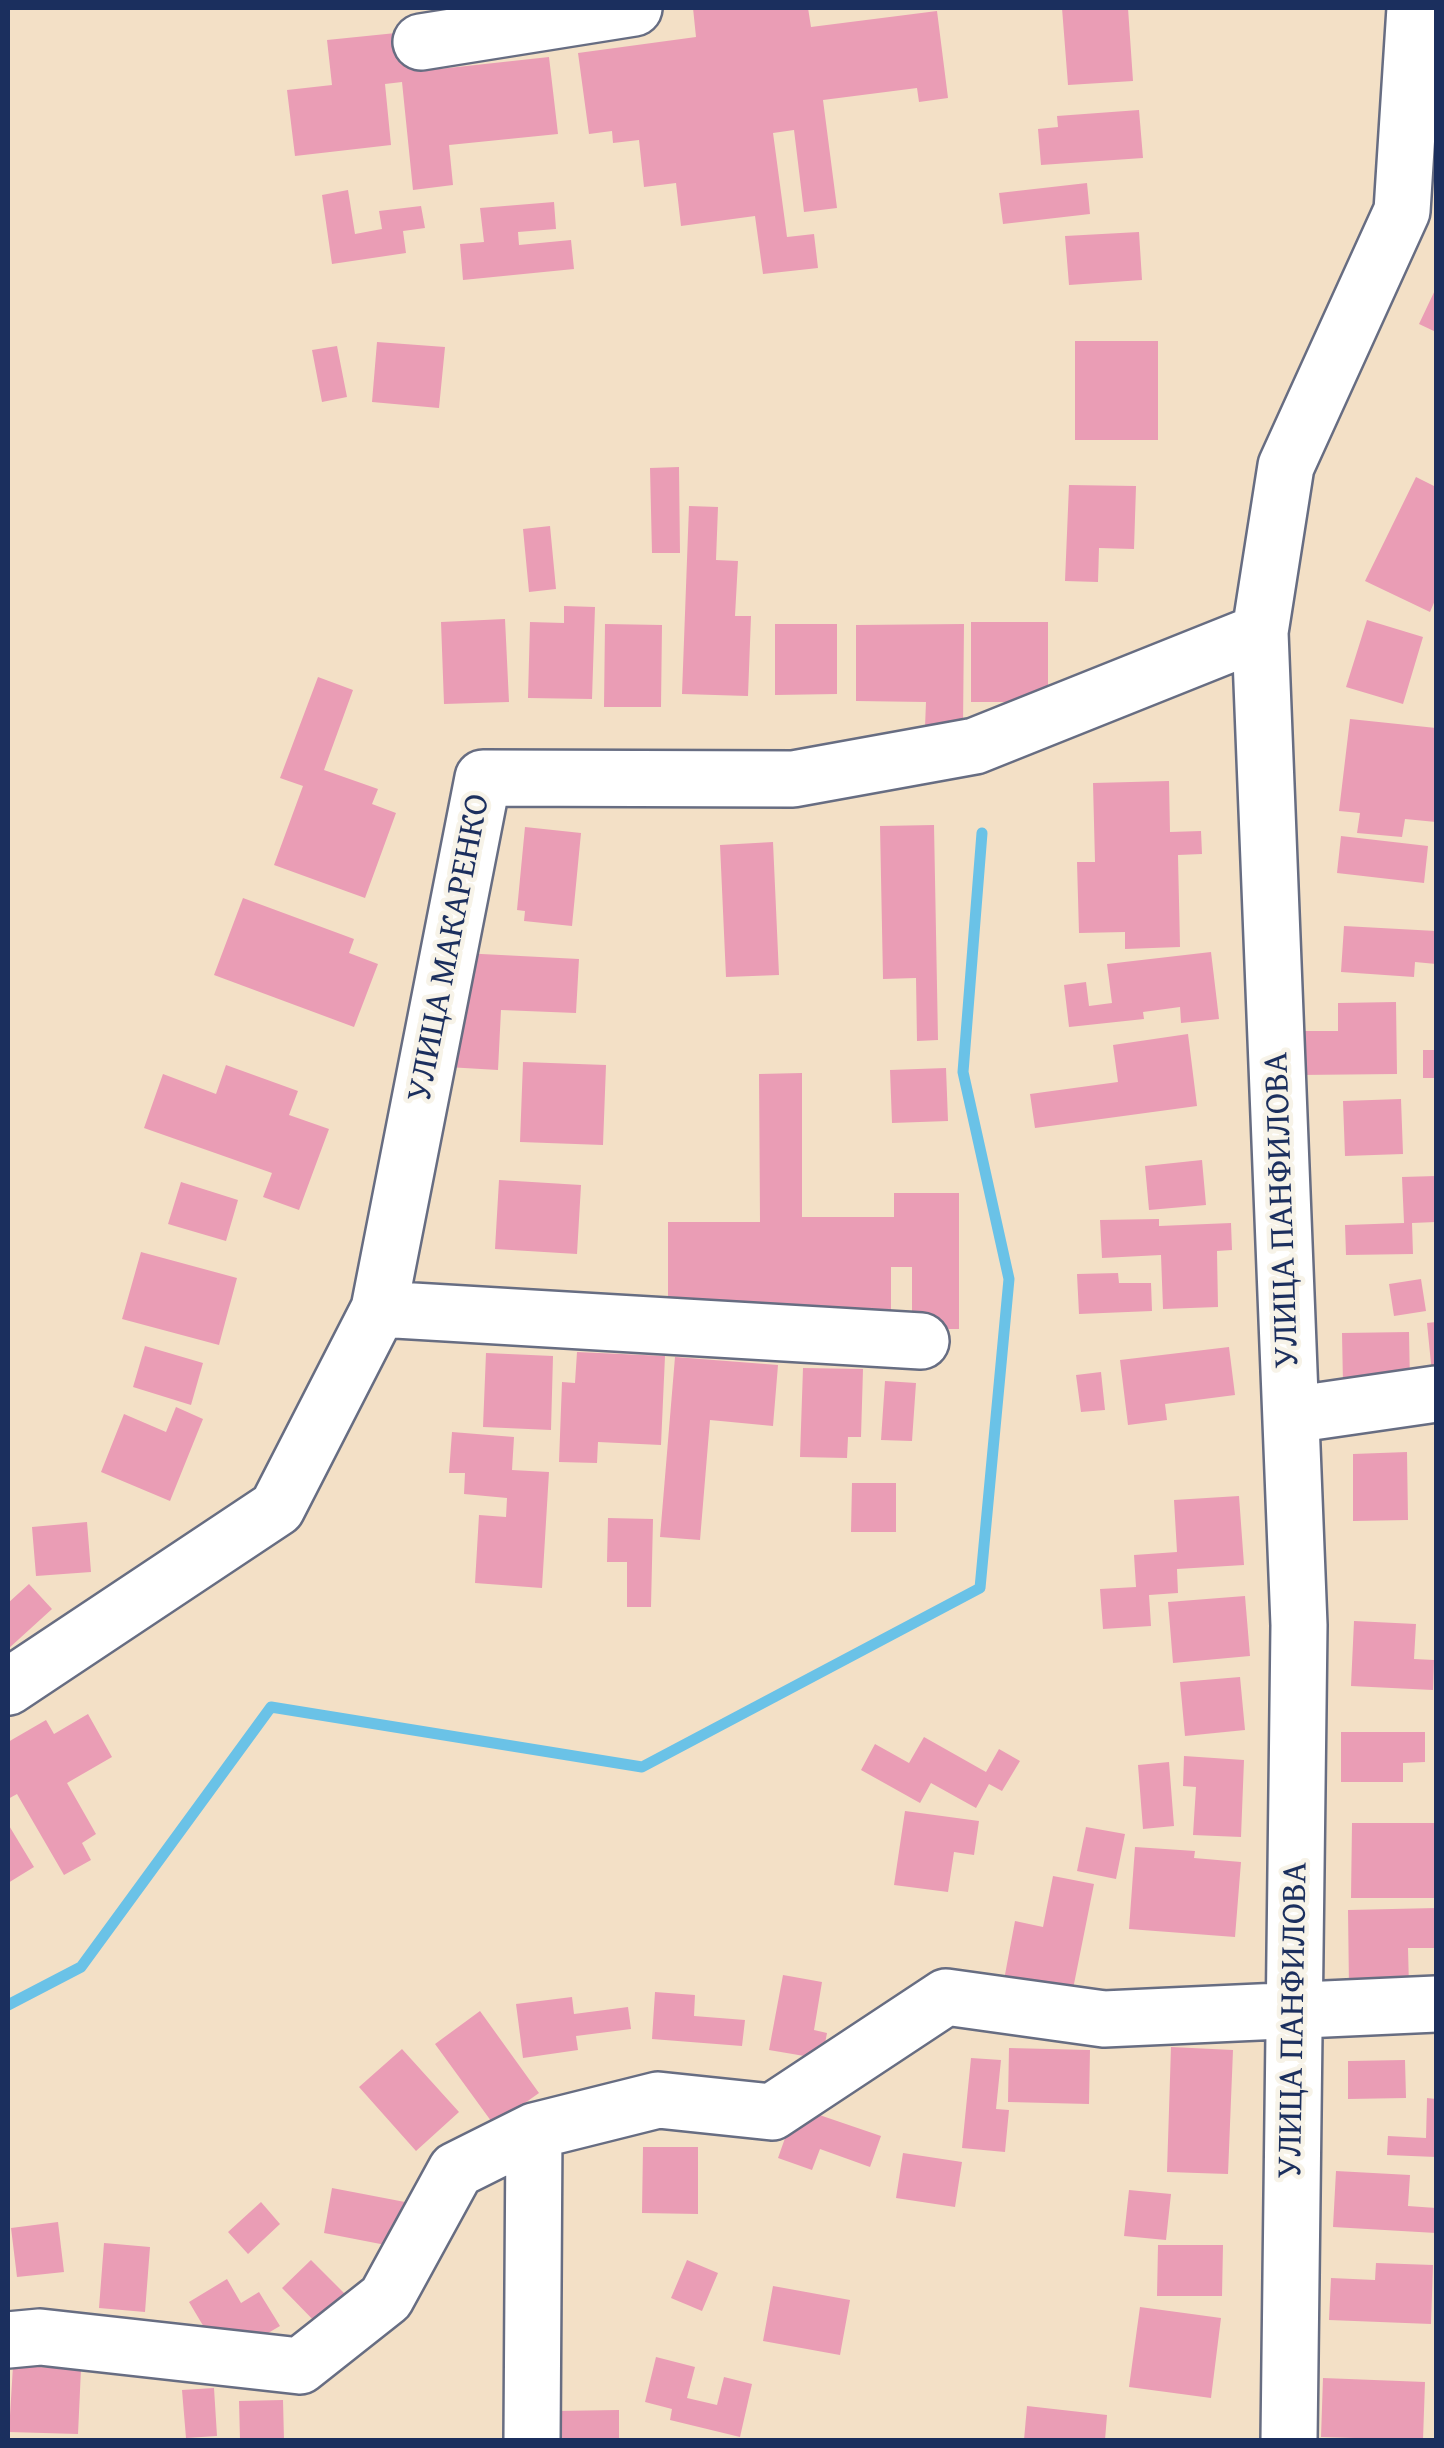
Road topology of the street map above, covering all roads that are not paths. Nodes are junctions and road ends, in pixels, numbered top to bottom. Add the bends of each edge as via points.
1 (634, 8) edge
2 (1414, 8) edge
3 (421, 42) dead end
4 (1260, 632) junction
5 (378, 1309) junction
6 (921, 1341) dead end
7 (1436, 1394) edge
8 (1291, 1415) junction
9 (8, 1687) edge
10 (1436, 2004) edge
11 (1294, 2011) junction
12 (534, 2131) junction
13 (8, 2340) edge
14 (532, 2440) edge
15 (1289, 2440) edge

1 - 3 street
2 - 4 street, УЛИЦА ПАНФИЛОВА via 1402,212 1286,466
4 - 5 street, УЛИЦА МАКАРЕНКО via 975,746 794,778 482,778
4 - 8 street, УЛИЦА ПАНФИЛОВА
5 - 6 street
5 - 9 street, УЛИЦА МАКАРЕНКО via 277,1508
7 - 8 street
8 - 11 street, УЛИЦА ПАНФИЛОВА via 1299,1625
10 - 11 street
11 - 12 street via 1104,2019 946,1998 772,2112 658,2100
11 - 15 street, УЛИЦА ПАНФИЛОВА
12 - 13 street via 456,2170 386,2298 300,2366 40,2337
12 - 14 street

